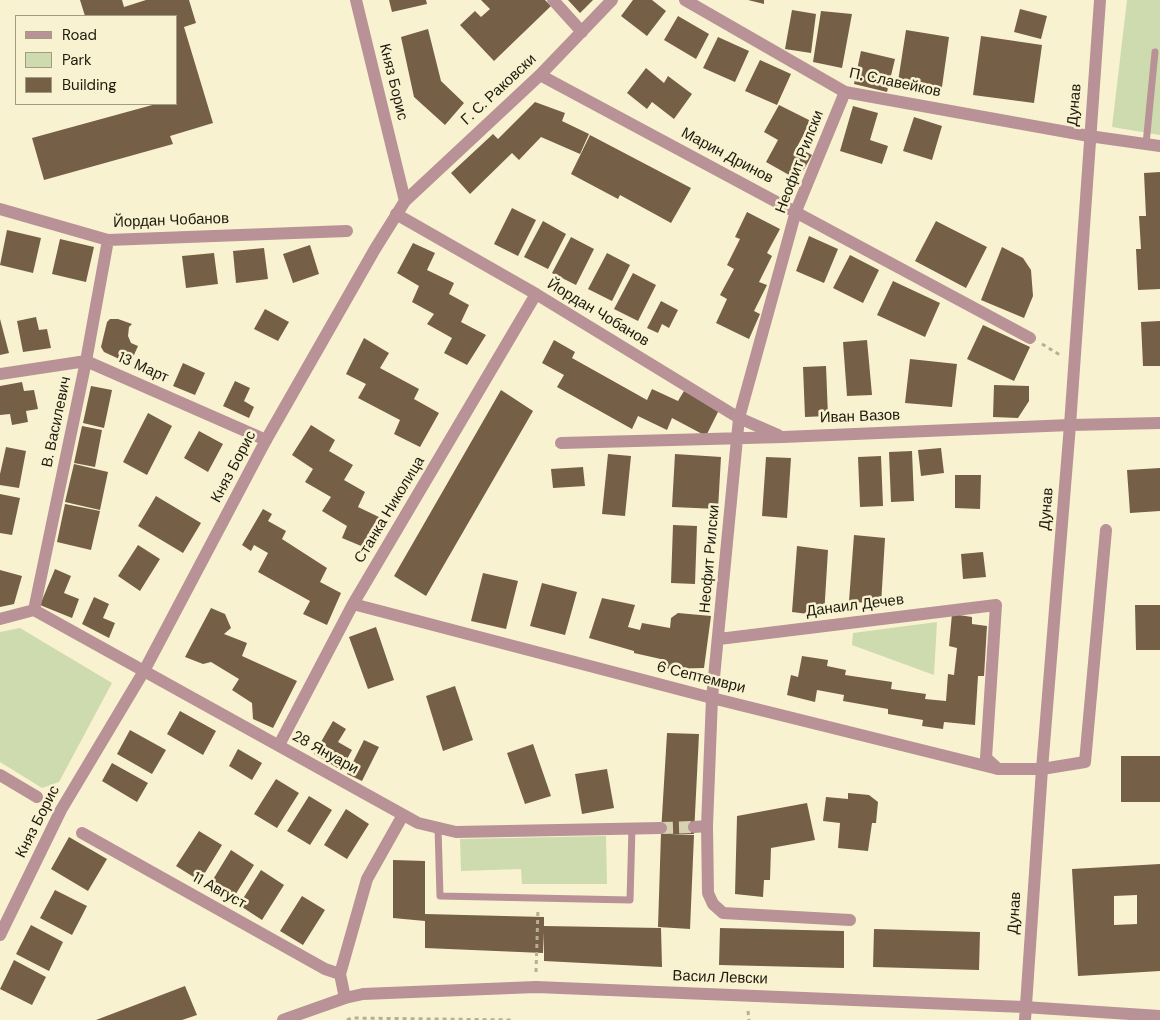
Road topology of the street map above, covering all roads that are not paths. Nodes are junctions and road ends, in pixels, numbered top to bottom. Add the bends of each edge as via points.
1 (356, 0) edge
2 (553, 0) edge
3 (612, 0) edge
4 (685, 0) edge
5 (1100, 0) edge
6 (582, 32) junction
7 (1155, 52) dead end
8 (540, 74) junction
9 (845, 92) junction
10 (1089, 136) junction
11 (1146, 144) junction
12 (1160, 146) edge
13 (405, 201) junction
14 (0, 209) edge
15 (796, 211) junction
16 (396, 214) junction
17 (346, 231) dead end
18 (108, 240) junction
19 (536, 294) junction
20 (1030, 338) road end
21 (86, 360) junction
22 (0, 374) edge
23 (739, 418) junction
24 (1160, 424) edge
25 (1070, 425) junction
26 (783, 437) junction
27 (738, 438) junction
28 (266, 440) junction
29 (561, 443) dead end
30 (1106, 530) dead end
31 (353, 604) junction
32 (34, 610) junction
33 (0, 620) edge
34 (719, 639) junction
35 (144, 671) junction
36 (712, 698) junction
37 (279, 745) junction
38 (998, 769) junction
39 (1042, 769) junction
40 (0, 774) edge
41 (37, 797) dead end
42 (403, 815) junction
43 (708, 826) junction
44 (694, 827) tunnel mouth
45 (438, 828) junction
46 (632, 828) junction
47 (661, 828) tunnel mouth
48 (82, 833) dead end
49 (850, 920) dead end
50 (0, 935) edge
51 (340, 974) junction
52 (345, 998) junction
53 (1024, 1007) junction
54 (1160, 1016) edge
55 (283, 1020) edge
56 (1025, 1020) edge

1 - 13 street, Княз Борис
2 - 6 street
3 - 6 street, Г. С. Раковски
4 - 9 street, П. Славейков
5 - 10 street, Дунав
6 - 8 street, Г. С. Раковски
7 - 11 lane
8 - 13 street, Г. С. Раковски
8 - 15 street, Марин Дринов
9 - 10 street, П. Славейков
9 - 15 street, Неофит Рилски
10 - 11 street, П. Славейков
10 - 25 street, Дунав
11 - 12 street, П. Славейков
13 - 16 street, Княз Борис
14 - 18 street, Йордан Чобанов
15 - 20 street, Марин Дринов
15 - 23 street, Неофит Рилски
16 - 19 street, Йордан Чобанов
16 - 28 street, Княз Борис
17 - 18 street, Йордан Чобанов
18 - 21 street, В. Василевич
19 - 23 street, Йордан Чобанов
19 - 31 street, Станка Николица
21 - 22 street
21 - 28 street, 13 Март
21 - 32 street, В. Василевич
23 - 26 street, Йордан Чобанов
23 - 27 street, Неофит Рилски
24 - 25 street, Иван Вазов
25 - 26 street, Иван Вазов
25 - 39 street, Дунав
26 - 27 street, Иван Вазов
27 - 29 street, Иван Вазов
27 - 34 street, Неофит Рилски
28 - 35 street, Княз Борис
30 - 39 street, 6 Септември via 1085,762
31 - 36 street, 6 Септември
31 - 37 street, Станка Николица
32 - 33 street
32 - 35 street, 28 Януари
34 - 36 street, Неофит Рилски
34 - 38 street, Данаил Дечев via 996,605 986,758
35 - 37 street, 28 Януари
35 - 50 street, Княз Борис via 61,810
36 - 38 street, 6 Септември
36 - 43 street, Неофит Рилски
37 - 42 street, 28 Януари
38 - 39 street, 6 Септември
39 - 53 street, Дунав
40 - 41 street
42 - 45 street, 28 Януари
42 - 51 street via 367,878
43 - 44 street
43 - 49 street, Неофит Рилски via 708,893 712,904 723,913
45 - 46 street, 28 Януари via 456,832
45 - 46 lane via 440,896 630,900
46 - 47 street, 28 Януари
48 - 51 street, 11 Август via 325,969
51 - 52 street
52 - 53 street, Васил Левски via 363,994 536,987
52 - 55 street, Васил Левски
53 - 54 street, Васил Левски
53 - 56 street, Дунав

